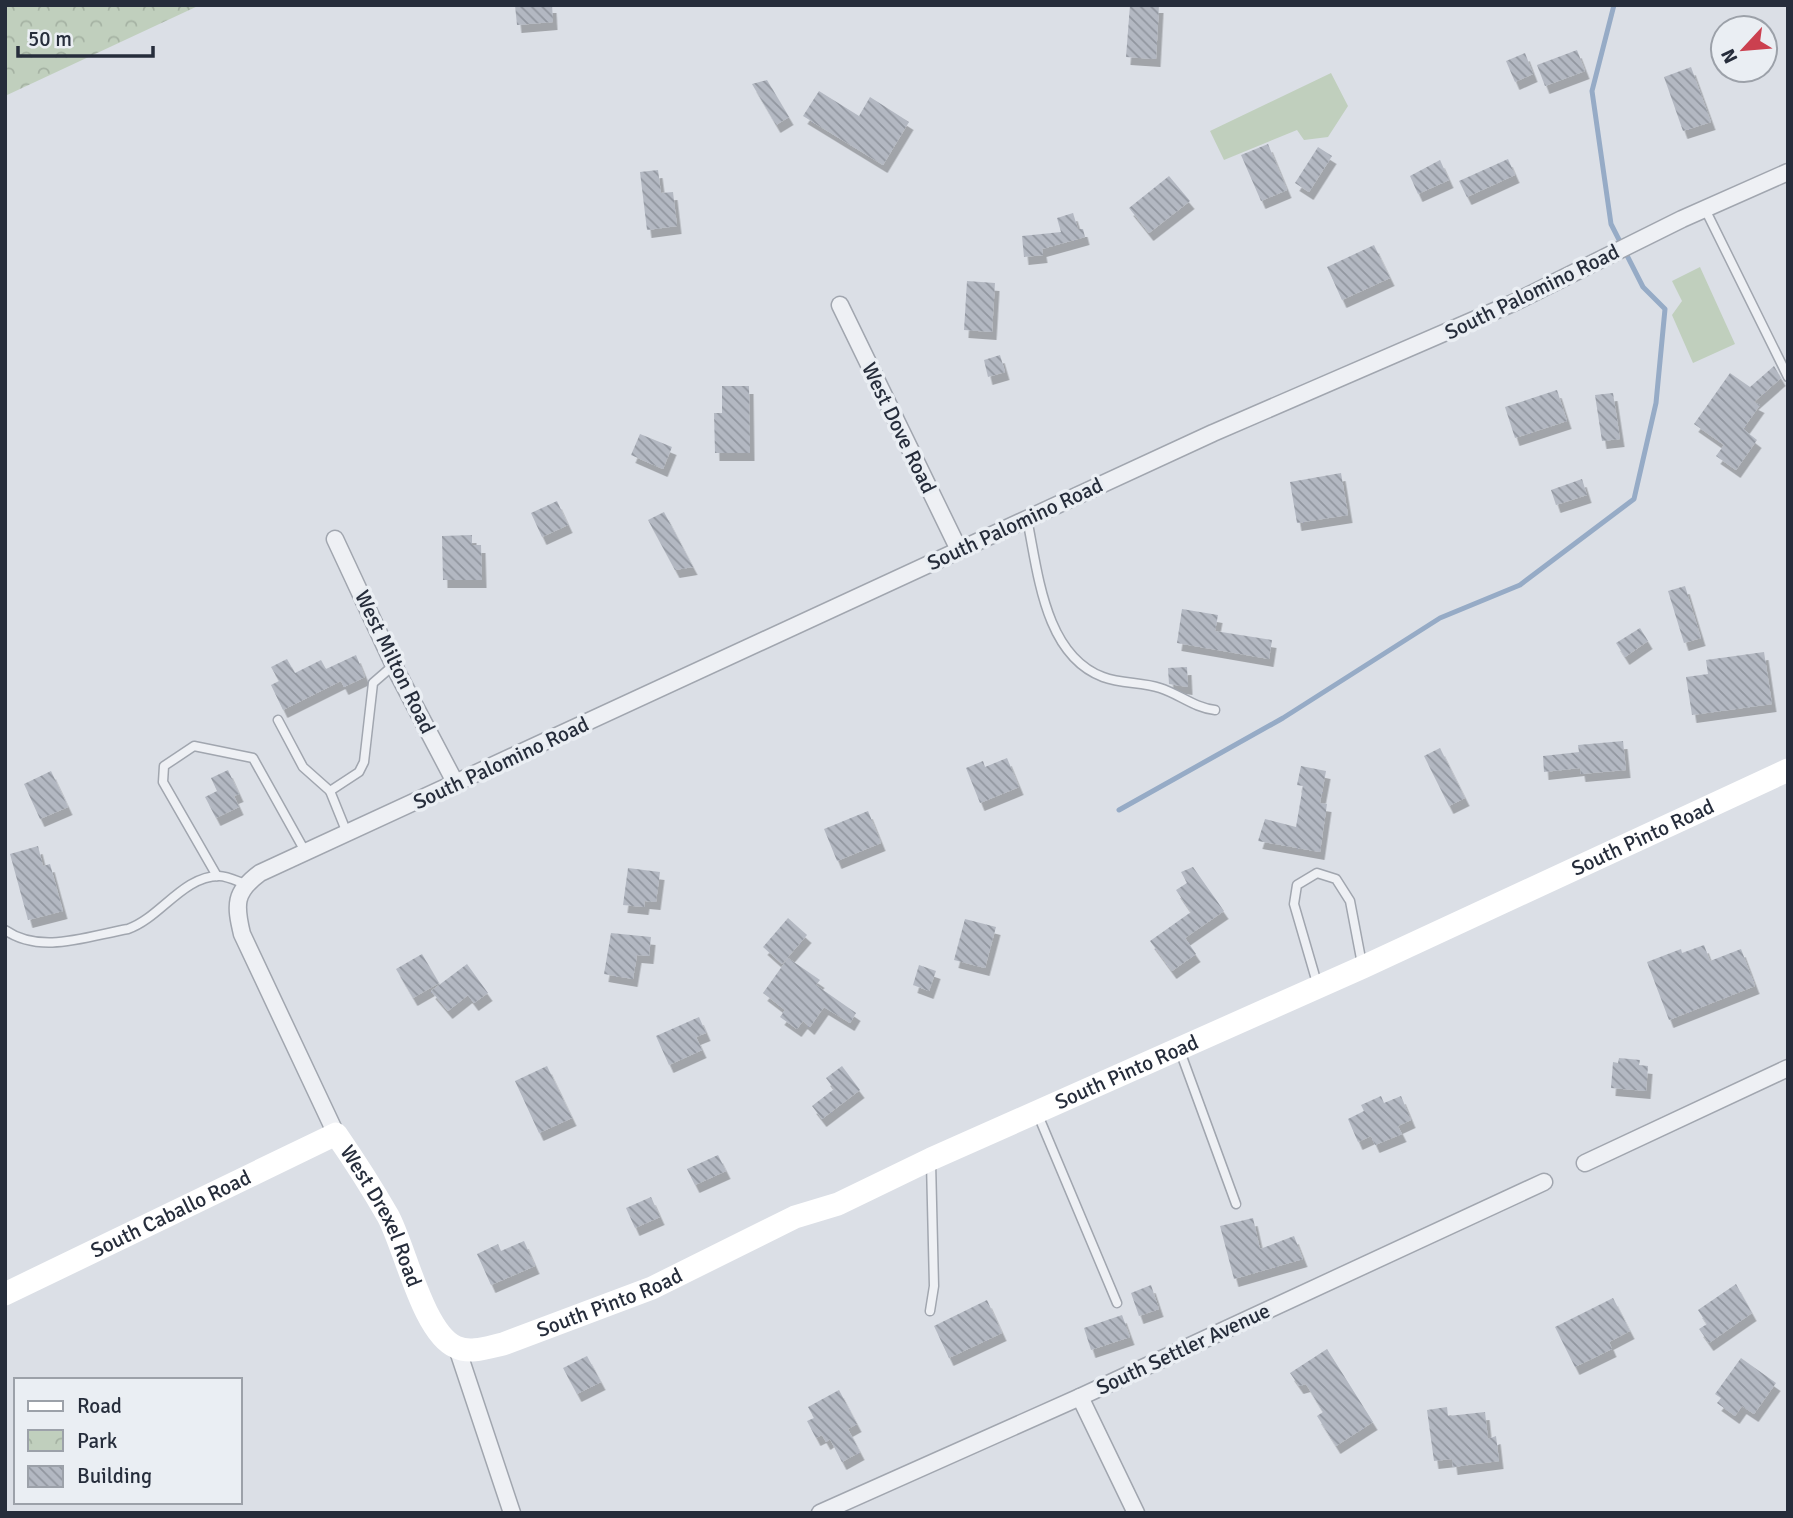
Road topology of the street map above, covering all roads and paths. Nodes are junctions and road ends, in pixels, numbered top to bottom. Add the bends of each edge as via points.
1 (1788, 172) edge
2 (1705, 209) junction
3 (840, 305) dead end
4 (1788, 377) edge
5 (1027, 519) junction
6 (335, 539) dead end
7 (959, 551) junction
8 (397, 672) junction
9 (1214, 710) dead end
10 (278, 720) dead end
11 (1788, 770) edge
12 (456, 784) junction
13 (330, 791) junction
14 (348, 834) junction
15 (306, 854) junction
16 (217, 876) junction
17 (246, 884) junction
18 (5, 930) edge
19 (1363, 967) junction
20 (1317, 986) junction
21 (1179, 1048) junction
22 (1788, 1068) edge
23 (1037, 1112) junction
24 (336, 1134) junction
25 (931, 1159) junction
26 (1585, 1163) dead end
27 (1544, 1182) dead end
28 (1236, 1204) dead end
29 (5, 1294) edge
30 (1117, 1303) dead end
31 (930, 1311) dead end
32 (457, 1348) junction
33 (1080, 1397) junction
34 (512, 1513) edge
35 (820, 1513) edge
36 (1136, 1513) edge

1 - 2 street, South Palomino Road
2 - 4 lane
2 - 5 street, South Palomino Road via 1513,303
3 - 7 street, West Dove Road
5 - 7 street, South Palomino Road
5 - 9 lane via 1048,611 1069,651 1099,676 1158,688
6 - 8 street, West Milton Road
7 - 12 street, South Palomino Road
8 - 12 street, West Milton Road
8 - 13 lane via 388,670 373,683 359,772
10 - 13 lane via 303,767
11 - 19 street, South Pinto Road
12 - 14 street, South Palomino Road
13 - 14 lane
14 - 15 street, South Palomino Road
15 - 16 lane via 253,758 194,746 164,766 163,782
15 - 17 street, South Palomino Road via 260,873
16 - 17 lane
16 - 18 lane via 193,884 142,924 128,929 42,944 18,939
17 - 24 street, West Drexel Road via 237,912 242,934
19 - 20 street, South Pinto Road
19 - 20 lane via 1350,901 1336,879 1317,873 1297,885 1294,904
20 - 21 street, South Pinto Road
21 - 23 street, South Pinto Road
21 - 28 lane
22 - 26 street
23 - 25 street, South Pinto Road
23 - 30 lane
24 - 29 street, South Caballo Road
24 - 32 street, West Drexel Road via 388,1217 432,1322
25 - 31 lane via 934,1286
25 - 32 street, South Pinto Road via 838,1203 795,1217 652,1288 503,1344 479,1350
27 - 33 street, South Settler Avenue
32 - 34 street, West Drexel Road
33 - 35 street, South Settler Avenue
33 - 36 street

